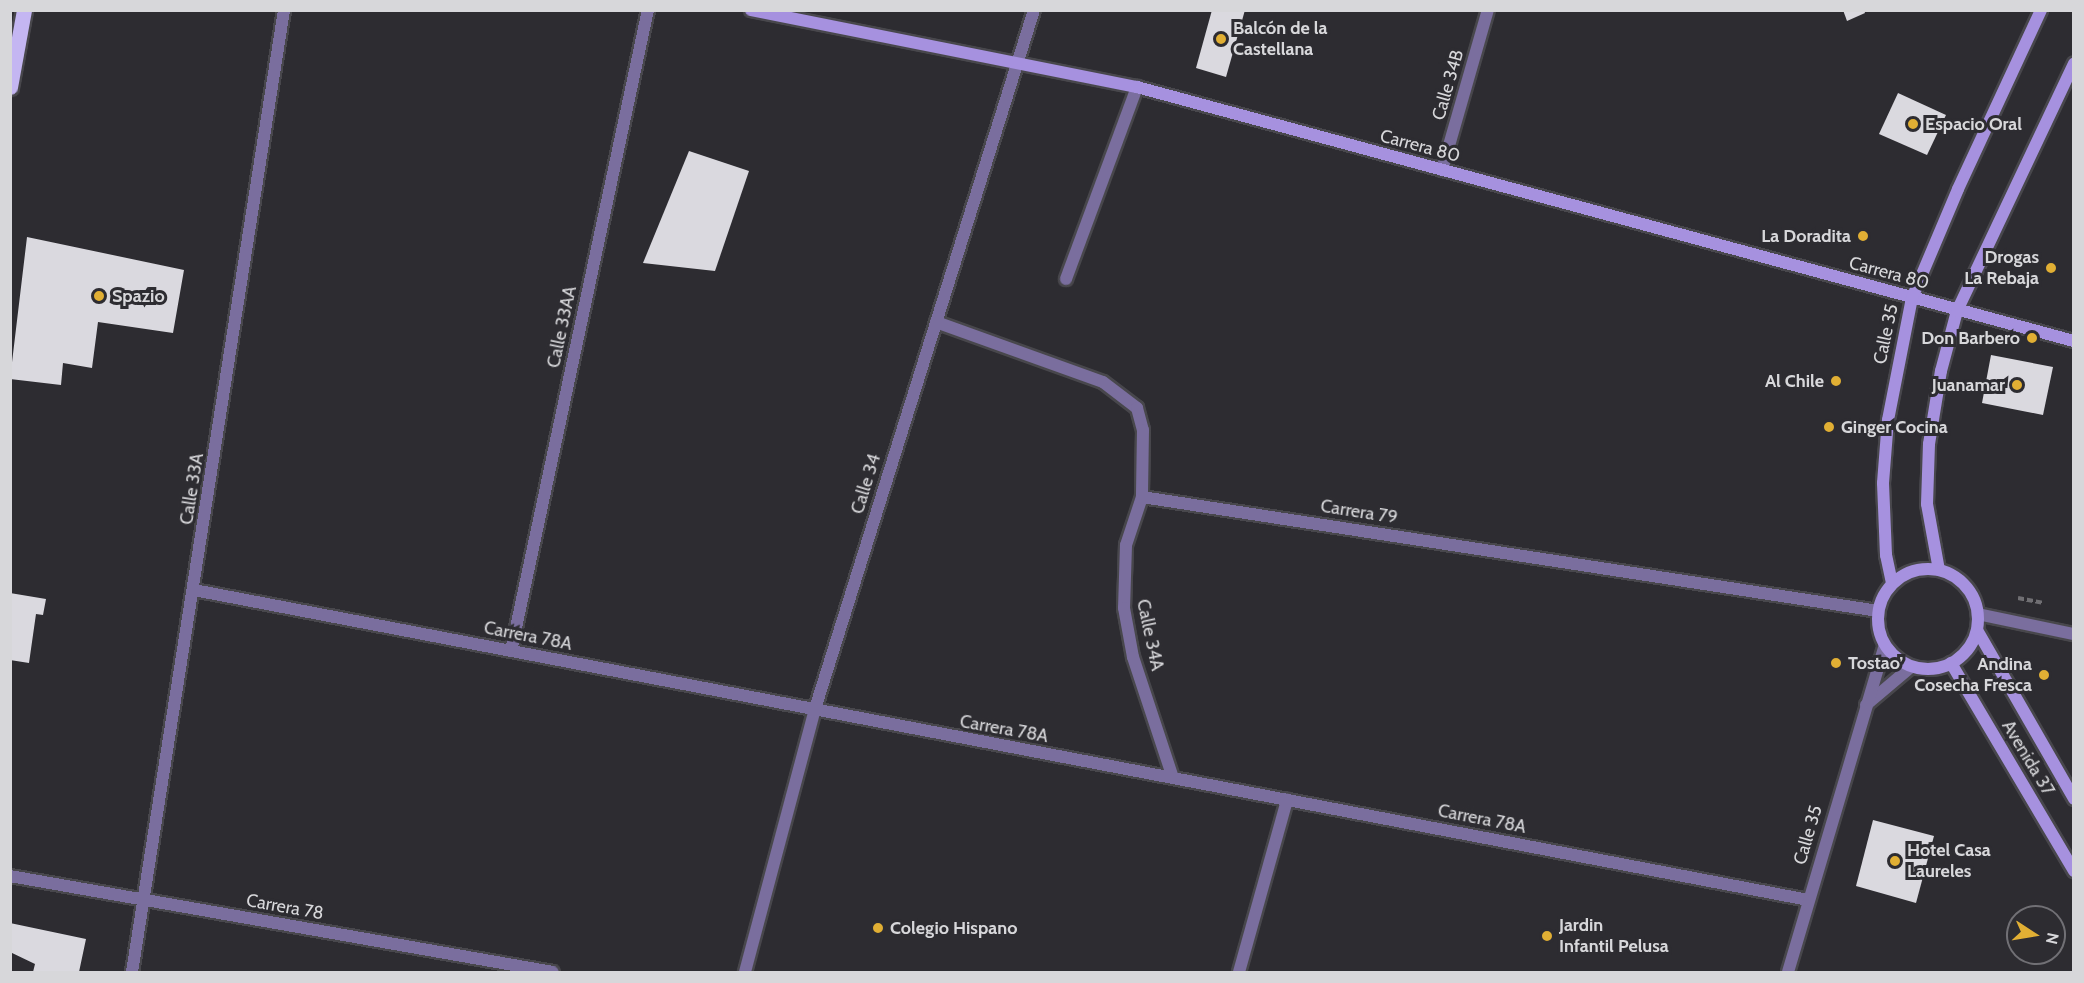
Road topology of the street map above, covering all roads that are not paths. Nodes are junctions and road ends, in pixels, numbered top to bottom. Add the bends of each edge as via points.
1 (24, 10) edge
2 (284, 10) edge
3 (648, 10) edge
4 (751, 10) edge
5 (1034, 10) edge
6 (1488, 10) edge
7 (2041, 10) edge
8 (1017, 61) junction
9 (2073, 63) edge
10 (10, 87) edge
11 (1137, 87) junction
12 (1442, 170) junction
13 (1066, 279) dead end
14 (1912, 298) junction
15 (1957, 310) junction
16 (936, 322) junction
17 (2073, 341) edge
18 (1142, 497) junction
19 (1939, 570) junction
20 (1892, 583) junction
21 (194, 590) junction
22 (1878, 611) junction
23 (1978, 614) junction
24 (1977, 630) junction
25 (2073, 634) edge
26 (1885, 645) junction
27 (510, 651) junction
28 (1951, 663) junction
29 (1911, 667) junction
30 (1863, 708) junction
31 (814, 712) junction
32 (1173, 778) junction
33 (2073, 799) edge
34 (1287, 800) junction
35 (2073, 871) edge
36 (10, 876) edge
37 (145, 900) junction
38 (1809, 900) junction
39 (132, 972) edge
40 (553, 972) edge
41 (746, 972) edge
42 (1239, 972) edge
43 (1788, 972) edge

1 - 10 main road
2 - 21 street, Calle 33A
3 - 27 street, Calle 33AA
4 - 8 street, Carrera 80
5 - 8 street, Calle 34
6 - 12 street, Calle 34B
7 - 14 street, Calle 35
8 - 11 street, Carrera 80
8 - 16 street, Calle 34
9 - 15 street
11 - 12 street, Carrera 80
11 - 13 street
12 - 14 street, Carrera 80
14 - 15 street, Carrera 80
14 - 20 street, Calle 35 via 1890,410 1883,483 1886,555
15 - 17 street, Carrera 80
15 - 19 street via 1929,444 1927,504
16 - 18 street via 1103,382 1128,397 1137,408 1143,430
16 - 31 street, Calle 34
18 - 22 street, Carrera 79
18 - 32 street, Calle 34A via 1126,545 1124,608 1133,657
19 - 20 street via 1922,569
19 - 23 street via 1965,585
20 - 22 street
21 - 27 street, Carrera 78A
21 - 37 street, Calle 33A
22 - 26 street
23 - 24 street
23 - 25 street
24 - 28 street via 1963,655
24 - 33 street, Avenida 37
26 - 29 street
26 - 30 street, Calle 35
27 - 31 street, Carrera 78A
28 - 29 street via 1939,668
28 - 35 street, Avenida 37
29 - 30 street
30 - 38 street, Calle 35
31 - 32 street, Carrera 78A
31 - 41 street, Calle 34
32 - 34 street, Carrera 78A
34 - 38 street, Carrera 78A
34 - 42 street
36 - 37 street, Carrera 78
37 - 39 street, Calle 33A
37 - 40 street, Carrera 78
38 - 43 street, Calle 35

